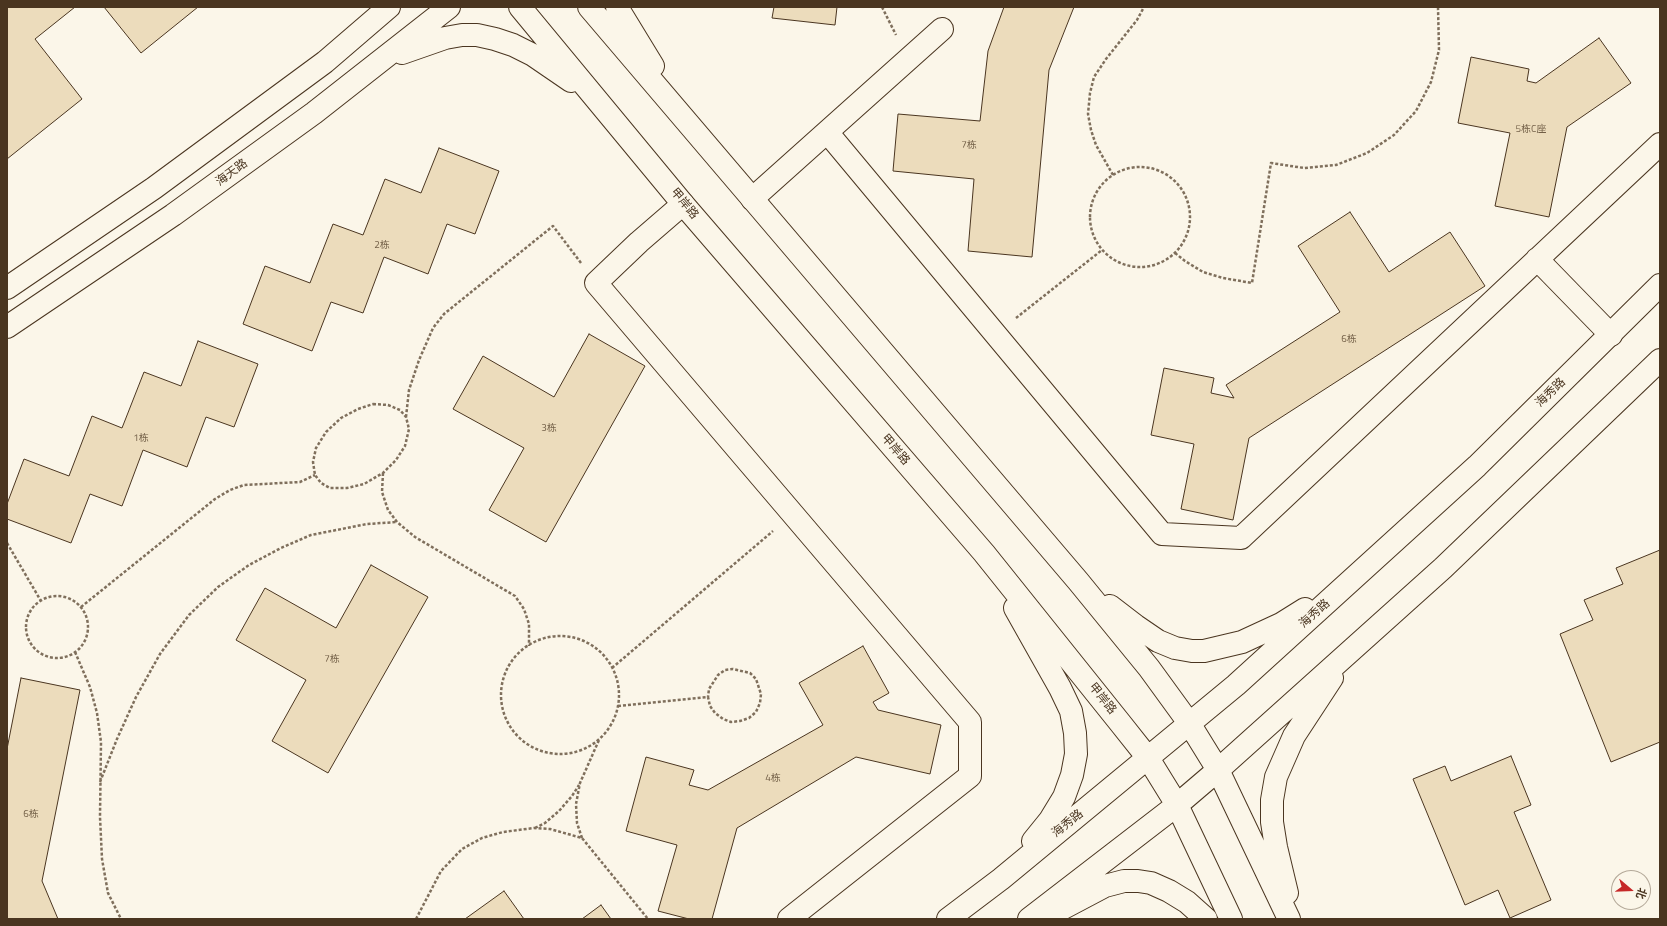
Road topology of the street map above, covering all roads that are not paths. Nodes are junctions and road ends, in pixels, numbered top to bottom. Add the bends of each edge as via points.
1 (374, 7) edge
2 (389, 7) edge
3 (449, 7) edge
4 (520, 7) edge
5 (589, 7) edge
6 (617, 7) edge
7 (942, 29) dead end
8 (382, 60) junction
9 (325, 62) junction
10 (593, 96) junction
11 (688, 124) junction
12 (827, 132) junction
13 (1660, 144) edge
14 (752, 199) junction
15 (683, 204) junction
16 (1537, 259) junction
17 (1660, 285) edge
18 (7, 288) edge
19 (7, 327) edge
20 (1611, 336) junction
21 (1660, 360) edge
22 (984, 553) junction
23 (1078, 581) junction
24 (1351, 582) junction
25 (1346, 655) junction
26 (1190, 723) junction
27 (1148, 758) junction
28 (1218, 770) junction
29 (1176, 805) junction
30 (1001, 879) junction
31 (789, 919) edge
32 (948, 919) edge
33 (1029, 919) edge
34 (1042, 919) edge
35 (1206, 919) edge
36 (1231, 919) edge
37 (1289, 919) edge
38 (1293, 919) edge

1 - 9 main road
2 - 9 main road
3 - 8 main road, 海天路
4 - 10 main road, 甲岸路
5 - 11 main road
6 - 11 main road
7 - 12 main road
8 - 10 main road via 445,38 477,35 513,45 534,56
8 - 19 main road, 海天路 via 314,113 173,215
9 - 18 main road via 154,188
10 - 15 main road, 甲岸路
11 - 14 main road
12 - 14 main road
12 - 16 main road via 1162,534 1241,538
13 - 16 main road
14 - 23 main road
15 - 22 main road, 甲岸路
15 - 31 main road via 596,283 970,722 970,776
16 - 20 main road
17 - 20 main road, 海秀路
20 - 24 main road, 海秀路 via 1478,466
21 - 25 main road via 1443,568
22 - 27 main road, 甲岸路
22 - 30 main road via 1060,688 1071,711 1075,733 1076,754 1064,797 1050,820
23 - 24 main road via 1158,641 1192,651 1204,651 1242,642 1281,624
23 - 26 main road
24 - 26 main road, 海秀路
25 - 28 main road
25 - 38 main road via 1294,736 1276,777 1272,822
26 - 27 main road, 海秀路
26 - 28 main road
27 - 29 main road, 甲岸路
27 - 30 main road, 海秀路
28 - 29 main road
28 - 37 main road
29 - 33 main road
29 - 36 main road, 甲岸路
30 - 32 main road, 海秀路
34 - 35 main road via 1105,886 1124,881 1151,883 1169,891 1187,902

